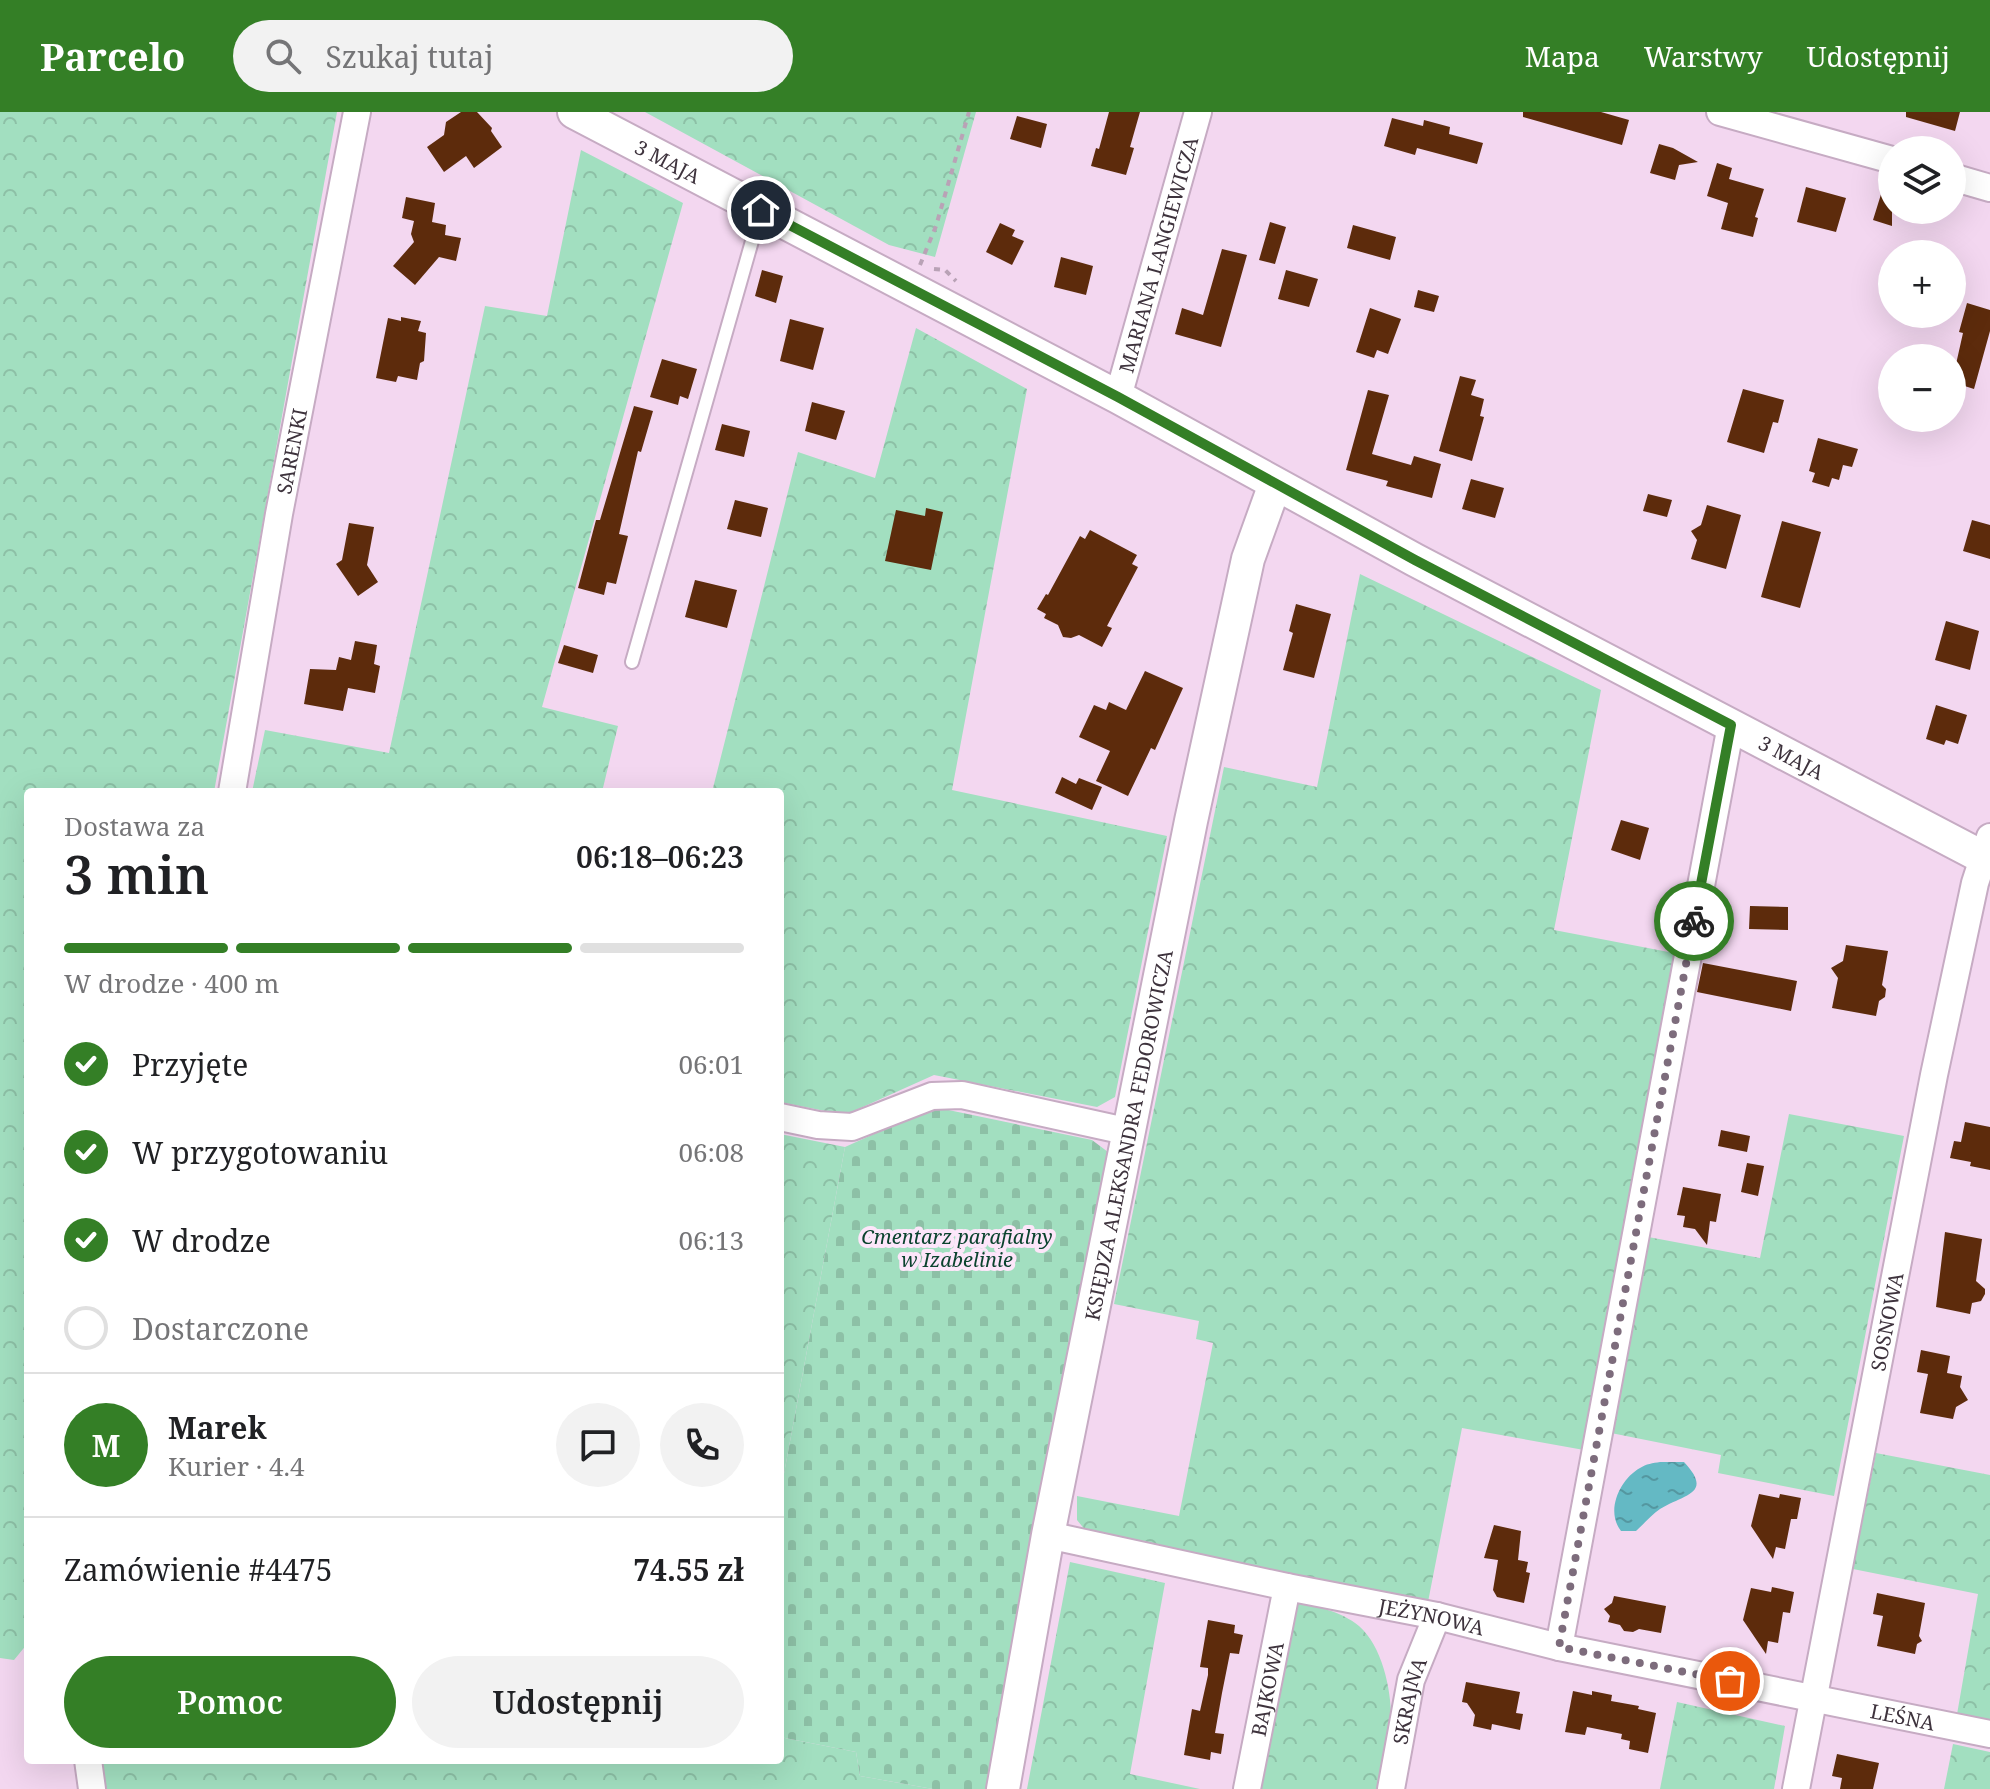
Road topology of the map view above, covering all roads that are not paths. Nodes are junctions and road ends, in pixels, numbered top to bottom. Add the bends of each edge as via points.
1 (357, 112) edge
2 (574, 112) edge
3 (1198, 112) edge
4 (1720, 112) edge
5 (1878, 156) edge
6 (1966, 181) edge
7 (1990, 188) edge
8 (761, 210) junction
9 (1118, 397) junction
10 (1275, 484) junction
11 (632, 662) dead end
12 (1731, 725) junction
13 (233, 788) edge
14 (1988, 852) edge
15 (784, 1118) edge
16 (1130, 1132) junction
17 (1048, 1535) junction
18 (1287, 1587) junction
19 (1437, 1616) junction
20 (1559, 1647) junction
21 (1815, 1697) junction
22 (1990, 1734) edge
23 (89, 1764) edge
24 (92, 1789) edge
25 (1003, 1789) edge
26 (1247, 1789) edge
27 (1391, 1789) edge
28 (1796, 1789) edge

1 - 13 street, SARENKI via 279,514
2 - 8 street, 3 MAJA
3 - 9 street, MARIANA LANGIEWICZA
4 - 5 street
6 - 7 street
8 - 9 street, 3 MAJA
8 - 11 lane
9 - 10 street, 3 MAJA
10 - 12 street, 3 MAJA
10 - 16 street, KSIĘDZA ALEKSANDRA FEDOROWICZA via 1248,559
12 - 14 street, 3 MAJA
12 - 20 street
14 - 21 street, SOSNOWA via 1975,883 1934,1075
15 - 16 street via 852,1127 932,1096 962,1095
16 - 17 street, KSIĘDZA ALEKSANDRA FEDOROWICZA
17 - 18 street, JEŻYNOWA
17 - 25 street, KSIĘDZA ALEKSANDRA FEDOROWICZA
18 - 19 street, JEŻYNOWA
18 - 26 street, BAJKOWA
19 - 20 street, JEŻYNOWA
19 - 27 street, SKRAJNA via 1411,1680
20 - 21 street, JEŻYNOWA
21 - 22 street, LEŚNA
21 - 28 street, SOSNOWA
23 - 24 street

